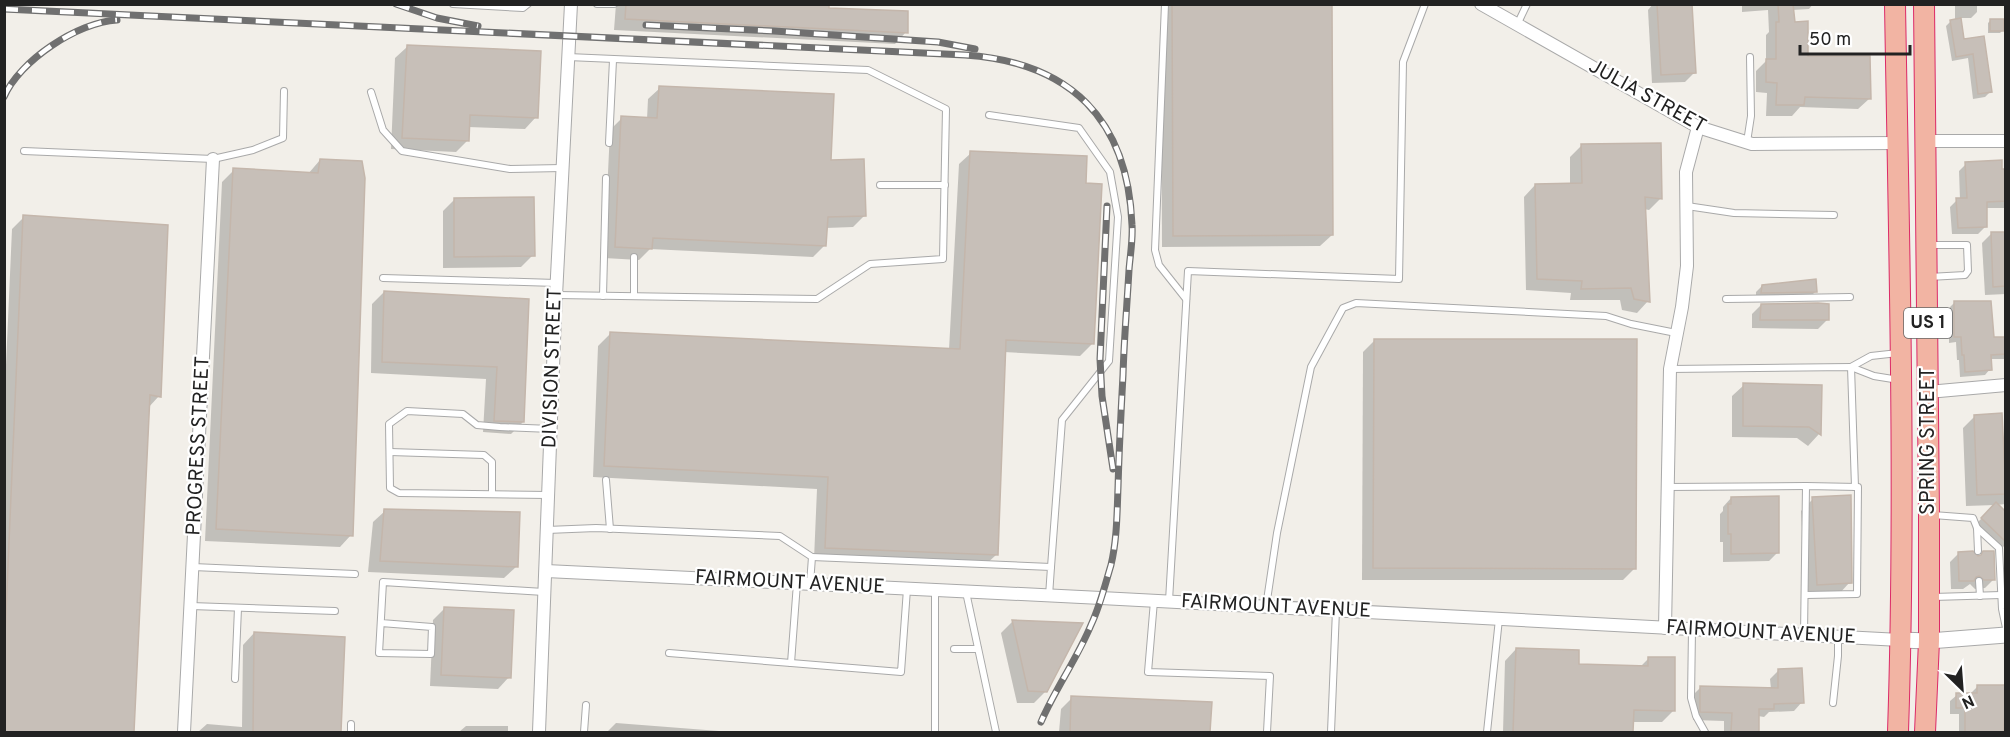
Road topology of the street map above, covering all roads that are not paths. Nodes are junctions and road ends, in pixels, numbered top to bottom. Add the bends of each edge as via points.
1 (453, 4) edge
2 (528, 4) edge
3 (571, 4) edge
4 (597, 4) edge
5 (614, 4) edge
6 (1165, 4) edge
7 (1425, 4) edge
8 (1481, 4) edge
9 (1527, 4) edge
10 (1895, 4) edge
11 (1924, 4) edge
12 (1517, 25) junction
13 (567, 57) junction
14 (1750, 57) dead end
15 (612, 60) junction
16 (284, 91) dead end
17 (371, 92) dead end
18 (989, 115) dead end
19 (1698, 127) junction
20 (1926, 141) junction
21 (2006, 141) edge
22 (1747, 142) junction
23 (609, 143) dead end
24 (1898, 143) junction
25 (24, 151) dead end
26 (213, 159) junction
27 (562, 168) junction
28 (606, 178) dead end
29 (880, 185) dead end
30 (945, 185) junction
31 (1687, 206) junction
32 (1834, 215) dead end
33 (1927, 246) junction
34 (634, 257) dead end
35 (1927, 277) junction
36 (383, 278) dead end
37 (556, 289) junction
38 (603, 296) junction
39 (634, 296) junction
40 (1850, 297) dead end
41 (1726, 299) dead end
42 (1186, 300) junction
43 (1676, 333) junction
44 (1901, 353) junction
45 (1851, 367) junction
46 (1670, 369) junction
47 (1902, 380) junction
48 (2006, 386) edge
49 (1928, 392) junction
50 (551, 429) junction
51 (390, 452) junction
52 (606, 480) dead end
53 (1806, 486) junction
54 (1667, 487) junction
55 (1855, 487) junction
56 (492, 494) junction
57 (548, 495) junction
58 (1929, 515) junction
59 (1977, 528) junction
60 (609, 529) junction
61 (546, 530) junction
62 (1978, 551) dead end
63 (812, 557) junction
64 (192, 567) junction
65 (1052, 567) junction
66 (546, 571) junction
67 (355, 574) dead end
68 (1980, 581) dead end
69 (797, 583) junction
70 (810, 584) junction
71 (907, 589) junction
72 (935, 590) junction
73 (544, 592) junction
74 (966, 592) junction
75 (1806, 595) junction
76 (2001, 595) junction
77 (1049, 596) junction
78 (1980, 596) junction
79 (1929, 597) junction
80 (1154, 601) junction
81 (1169, 601) junction
82 (190, 606) junction
83 (1266, 607) junction
84 (238, 608) junction
85 (1336, 610) junction
86 (335, 611) dead end
87 (1498, 619) junction
88 (381, 623) junction
89 (1665, 628) junction
90 (2006, 628) edge
91 (1692, 629) junction
92 (1804, 635) junction
93 (2006, 635) edge
94 (1838, 637) junction
95 (1900, 640) junction
96 (1929, 641) junction
97 (954, 648) dead end
98 (978, 649) junction
99 (669, 653) dead end
100 (791, 663) junction
101 (235, 679) dead end
102 (1833, 703) dead end
103 (586, 705) dead end
104 (351, 724) dead end
105 (184, 732) edge
106 (351, 732) edge
107 (539, 732) edge
108 (584, 732) edge
109 (935, 732) edge
110 (996, 732) edge
111 (1267, 732) edge
112 (1331, 732) edge
113 (1487, 732) edge
114 (1705, 732) edge
115 (1898, 732) edge
116 (1925, 732) edge

1 - 2 lane via 523,8
3 - 13 street, DIVISION STREET
4 - 5 lane
6 - 42 lane via 1155,250 1159,265
7 - 42 lane via 1403,62 1399,279 1188,271
8 - 12 street, JULIA STREET
9 - 12 lane
10 - 24 highway, SPRING STREET / US 1
11 - 20 highway, SPRING STREET / US 1
12 - 19 street, JULIA STREET
13 - 15 lane
13 - 27 street, DIVISION STREET
14 - 22 lane via 1751,116
15 - 23 lane
15 - 30 lane via 868,70 946,109
16 - 26 lane via 283,138 254,150
17 - 27 lane via 383,130 402,151 510,169
18 - 65 lane via 1079,128 1110,172 1119,217 1109,362 1062,420
19 - 22 street, JULIA STREET
19 - 31 street via 1686,172
20 - 21 street
20 - 33 highway, SPRING STREET / US 1
22 - 24 street, JULIA STREET
24 - 44 highway, SPRING STREET / US 1
25 - 26 lane
26 - 64 street, PROGRESS STREET
27 - 37 street, DIVISION STREET
28 - 38 lane
29 - 30 lane
30 - 39 lane via 943,259 870,264 817,299
31 - 32 lane via 1734,213
31 - 43 street via 1687,266
33 - 35 highway, SPRING STREET / US 1
33 - 35 lane via 1966,245 1968,271 1965,275
34 - 39 lane
35 - 49 highway, SPRING STREET / US 1
36 - 37 lane
37 - 38 lane
37 - 50 street, DIVISION STREET
38 - 39 lane
40 - 41 lane
42 - 81 lane
43 - 46 street
43 - 83 lane via 1606,316 1356,303 1343,308 1311,367
44 - 45 lane via 1871,356
44 - 47 highway, SPRING STREET / US 1
45 - 46 lane
45 - 47 lane via 1874,376
45 - 55 lane
46 - 54 street
47 - 95 highway, SPRING STREET / US 1
48 - 49 street
49 - 58 highway, SPRING STREET / US 1
50 - 51 lane via 477,425 463,414 406,411 389,424
50 - 57 street, DIVISION STREET
51 - 56 lane via 484,455 492,462
51 - 56 lane via 390,488 399,493
52 - 60 lane
53 - 54 lane
53 - 55 lane
53 - 75 lane
54 - 89 street
55 - 75 lane via 1857,594
56 - 57 lane
57 - 61 street, DIVISION STREET
58 - 59 lane via 1973,518
58 - 79 highway, SPRING STREET / US 1
59 - 62 lane
59 - 76 lane via 1999,548
60 - 61 lane
60 - 63 lane via 780,537
61 - 66 street, DIVISION STREET
63 - 65 lane
63 - 70 lane
64 - 67 lane
64 - 82 street, PROGRESS STREET
65 - 77 lane
66 - 69 street, FAIRMOUNT AVENUE
66 - 73 street, DIVISION STREET
68 - 78 lane
69 - 70 street, FAIRMOUNT AVENUE
69 - 100 lane
70 - 71 street, FAIRMOUNT AVENUE
71 - 72 street, FAIRMOUNT AVENUE
71 - 100 lane via 902,672
72 - 74 street, FAIRMOUNT AVENUE
72 - 109 lane
73 - 88 lane via 383,582
73 - 107 street, DIVISION STREET
74 - 77 street, FAIRMOUNT AVENUE
74 - 98 lane
75 - 92 lane
76 - 78 lane
76 - 90 lane
77 - 80 street, FAIRMOUNT AVENUE
78 - 79 lane
79 - 96 highway, SPRING STREET / US 1
80 - 81 street, FAIRMOUNT AVENUE
80 - 111 lane via 1148,672 1270,676
81 - 83 street, FAIRMOUNT AVENUE
82 - 84 lane
82 - 105 street, PROGRESS STREET
83 - 85 street, FAIRMOUNT AVENUE
84 - 86 lane
84 - 101 lane
85 - 87 street, FAIRMOUNT AVENUE
85 - 112 lane
87 - 89 street, FAIRMOUNT AVENUE
87 - 113 lane
88 - 88 lane via 379,652 431,654 432,627
89 - 91 street, FAIRMOUNT AVENUE
91 - 92 street, FAIRMOUNT AVENUE
91 - 114 lane via 1691,698
92 - 94 street, FAIRMOUNT AVENUE
93 - 96 street, FAIRMOUNT AVENUE
94 - 95 street, FAIRMOUNT AVENUE
94 - 102 lane
95 - 96 street, FAIRMOUNT AVENUE
95 - 115 highway, SPRING STREET / US 1
96 - 116 highway, SPRING STREET / US 1
97 - 98 lane
98 - 110 lane
99 - 100 lane
103 - 108 lane
104 - 106 lane

